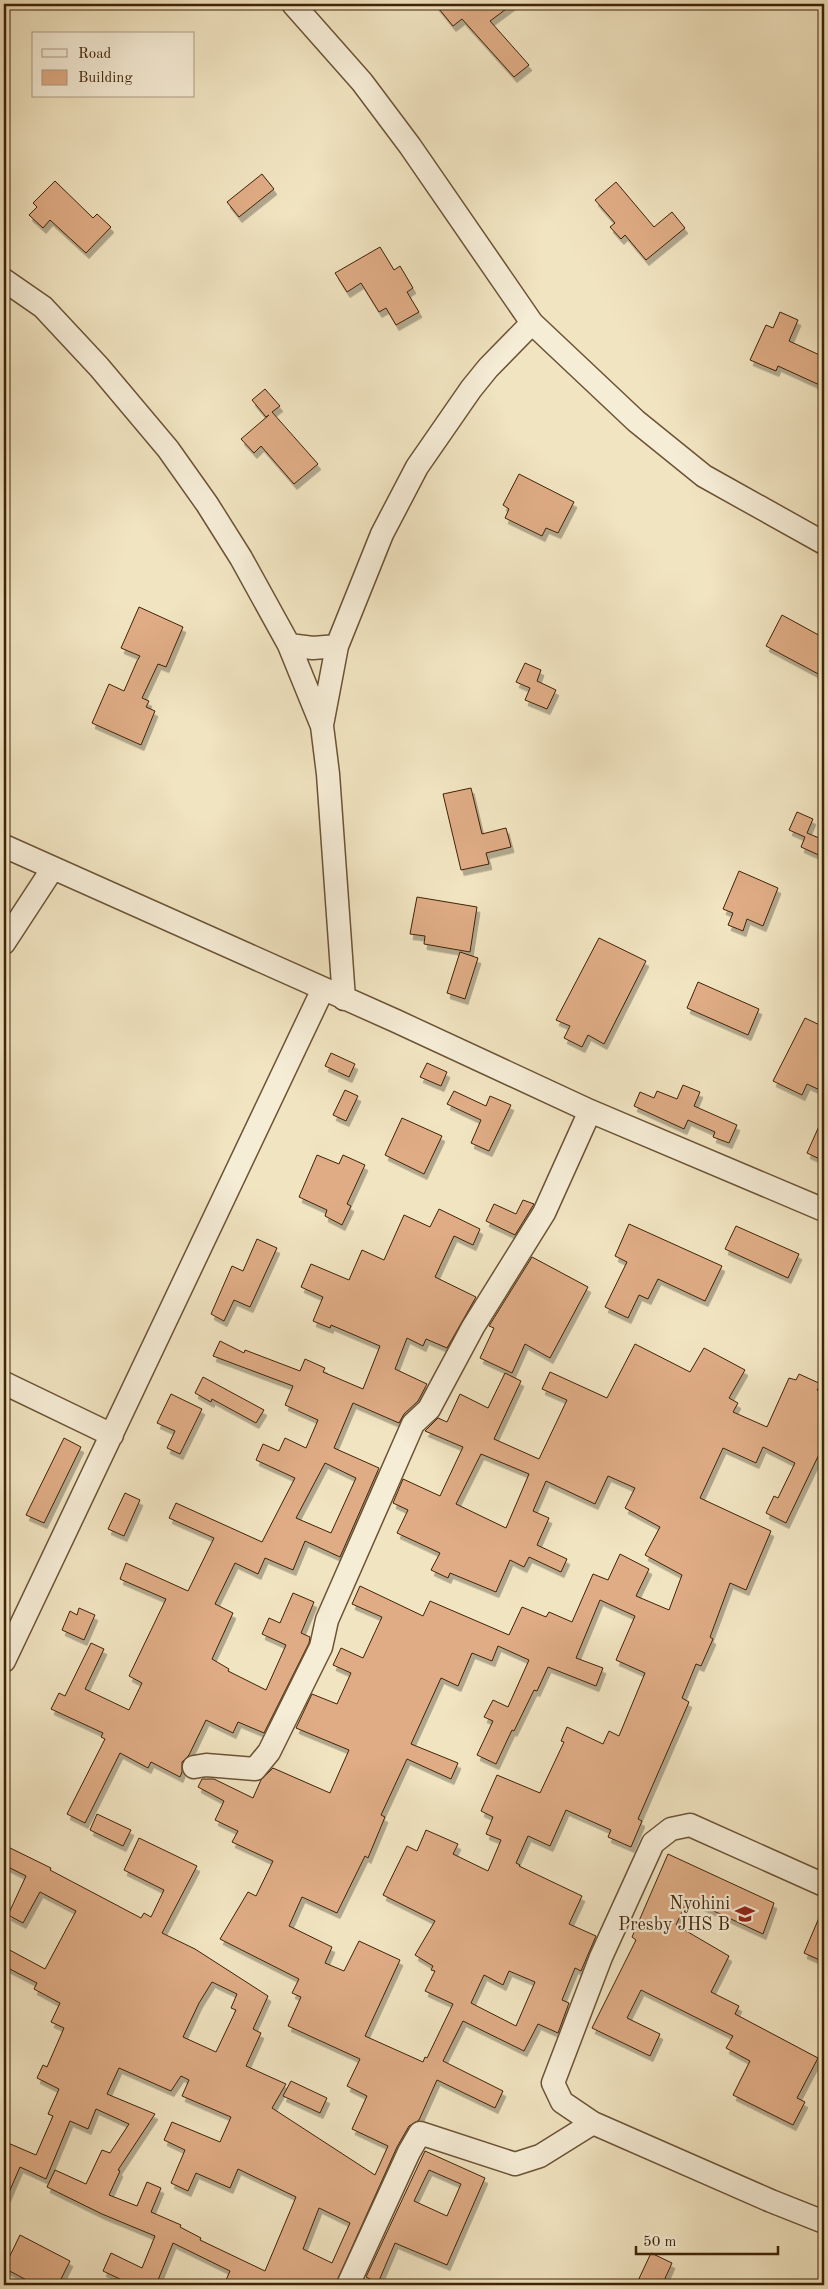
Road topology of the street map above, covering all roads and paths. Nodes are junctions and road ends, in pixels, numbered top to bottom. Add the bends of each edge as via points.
1 (293, 4) edge
2 (4, 280) edge
3 (532, 323) junction
4 (824, 543) edge
5 (289, 644) junction
6 (337, 646) junction
7 (322, 726) junction
8 (4, 846) edge
9 (53, 868) junction
10 (4, 943) edge
11 (323, 989) junction
12 (344, 998) junction
13 (590, 1111) junction
14 (824, 1210) edge
15 (4, 1383) edge
16 (112, 1435) junction
17 (4, 1662) edge
18 (194, 1767) dead end
19 (824, 1885) edge
20 (593, 2123) junction
21 (824, 2222) edge
22 (348, 2285) edge

1 - 3 street via 362,82 410,146
2 - 5 street via 43,307 100,367 168,449 222,527
3 - 4 street via 636,421 704,476
3 - 6 street via 488,368 424,455 382,534
5 - 6 street via 313,648
5 - 7 street
6 - 7 street
7 - 12 street via 330,791
8 - 9 street
9 - 10 street
9 - 11 street
11 - 12 street
11 - 16 street
12 - 13 street
13 - 14 street
13 - 18 street via 544,1214 473,1327 429,1409 413,1424 327,1620 321,1647 269,1752 255,1769
15 - 16 street
16 - 17 street
19 - 20 street via 690,1825 671,1828 653,1843 601,1957 553,2083 562,2102
20 - 21 street
20 - 22 street via 540,2156 515,2164 420,2133

